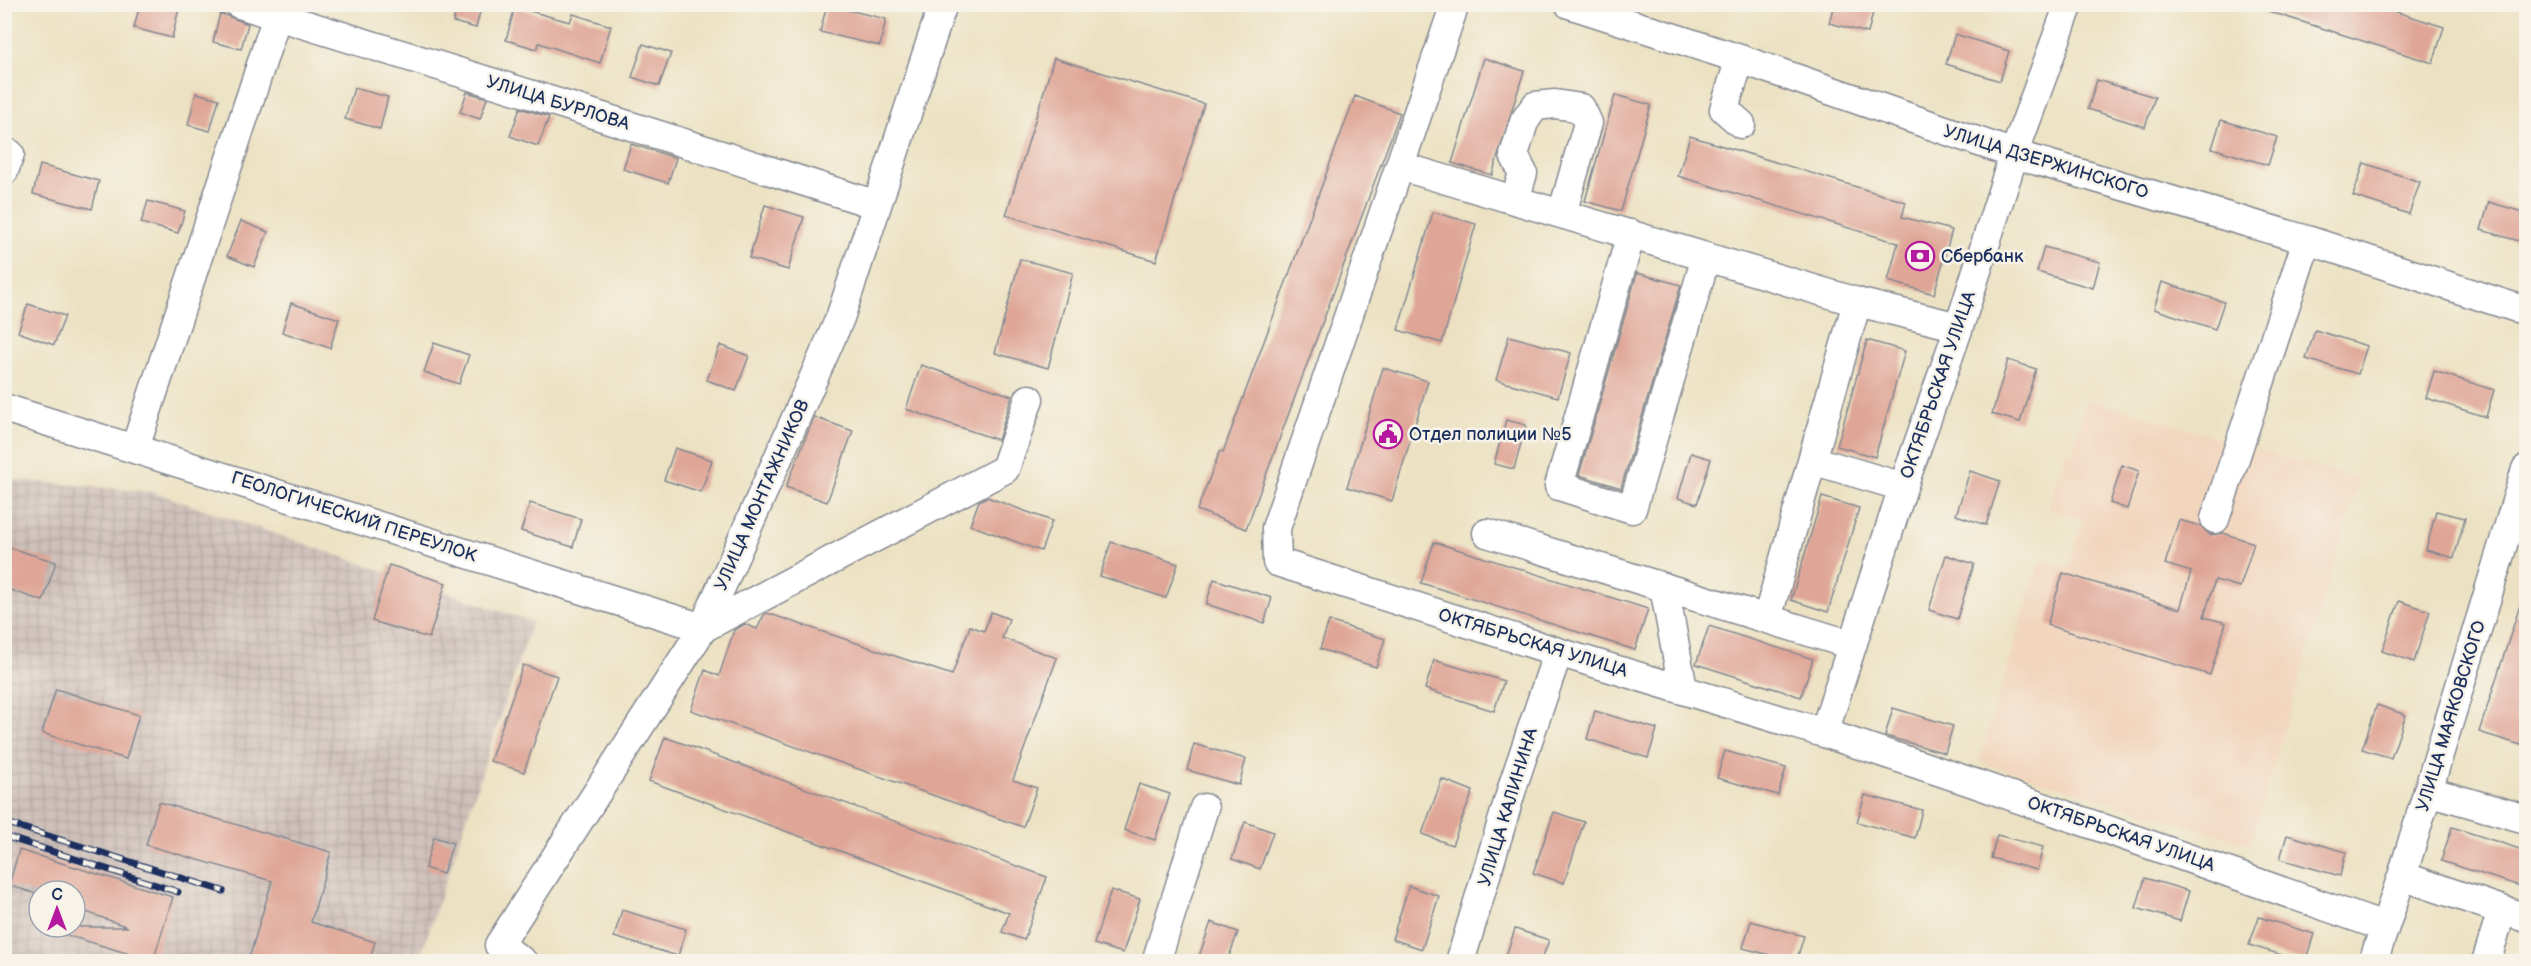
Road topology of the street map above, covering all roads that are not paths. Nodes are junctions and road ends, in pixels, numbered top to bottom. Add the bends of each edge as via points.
1 (239, 4) edge
2 (943, 4) edge
3 (1455, 4) edge
4 (1569, 4) edge
5 (2069, 4) edge
6 (279, 10) edge
7 (1740, 59) junction
8 (1741, 124) dead end
9 (2014, 154) junction
10 (1400, 166) junction
11 (1515, 200) junction
12 (877, 205) junction
13 (1562, 214) junction
14 (1630, 234) junction
15 (2307, 240) junction
16 (1706, 257) junction
17 (1857, 302) junction
18 (2526, 311) edge
19 (1959, 327) junction
20 (1029, 399) dead end
21 (4, 408) edge
22 (135, 448) junction
23 (1812, 460) junction
24 (2526, 469) edge
25 (1903, 487) junction
26 (2521, 509) edge
27 (2215, 519) dead end
28 (1487, 533) dead end
29 (1664, 587) junction
30 (1767, 619) junction
31 (703, 628) junction
32 (1852, 645) junction
33 (1558, 652) junction
34 (1683, 689) junction
35 (1824, 733) junction
36 (2428, 790) junction
37 (1204, 808) dead end
38 (2526, 819) edge
39 (2402, 876) junction
40 (2514, 914) edge
41 (2384, 927) junction
42 (523, 962) edge
43 (1156, 962) edge
44 (1460, 962) edge
45 (2373, 962) edge
46 (2486, 962) edge

1 - 6 street, УЛИЦА БУРЛОВА
2 - 12 street, УЛИЦА МОНТАЖНИКОВ
3 - 10 street
4 - 7 street, УЛИЦА ДЗЕРЖИНСКОГО
5 - 9 street, ОКТЯБРЬСКАЯ УЛИЦА
6 - 12 street, УЛИЦА БУРЛОВА
6 - 22 street
7 - 8 street via 1724,109
7 - 9 street, УЛИЦА ДЗЕРЖИНСКОГО
9 - 15 street, УЛИЦА ДЗЕРЖИНСКОГО
9 - 19 street, ОКТЯБРЬСКАЯ УЛИЦА
10 - 11 street
10 - 33 street, ОКТЯБРЬСКАЯ УЛИЦА via 1276,528 1277,562
11 - 13 street
11 - 13 street via 1523,173 1514,155 1524,122 1535,106 1581,108 1588,123
12 - 31 street, УЛИЦА МОНТАЖНИКОВ via 840,318
13 - 14 street
14 - 16 street
14 - 16 street via 1559,486 1632,508
15 - 18 street, УЛИЦА ДЗЕРЖИНСКОГО
15 - 27 street
16 - 17 street
17 - 19 street
17 - 23 street
19 - 25 street, ОКТЯБРЬСКАЯ УЛИЦА
20 - 31 street via 1005,469
21 - 22 street, ГЕОЛОГИЧЕСКИЙ ПЕРЕУЛОК
22 - 31 street, ГЕОЛОГИЧЕСКИЙ ПЕРЕУЛОК
23 - 25 street
23 - 30 street
24 - 26 street, УЛИЦА МАЯКОВСКОГО
25 - 32 street, ОКТЯБРЬСКАЯ УЛИЦА
26 - 36 street, УЛИЦА МАЯКОВСКОГО
28 - 29 street
29 - 30 street
29 - 34 street
30 - 32 street
31 - 42 street, УЛИЦА МОНТАЖНИКОВ via 499,945
32 - 35 street, ОКТЯБРЬСКАЯ УЛИЦА
33 - 34 street, ОКТЯБРЬСКАЯ УЛИЦА
33 - 44 street, УЛИЦА КАЛИНИНА
34 - 35 street, ОКТЯБРЬСКАЯ УЛИЦА
35 - 41 street, ОКТЯБРЬСКАЯ УЛИЦА
36 - 38 street
36 - 39 street, УЛИЦА МАЯКОВСКОГО
37 - 43 street
39 - 40 street
39 - 41 street, УЛИЦА МАЯКОВСКОГО
40 - 46 street
41 - 45 street, УЛИЦА МАЯКОВСКОГО

